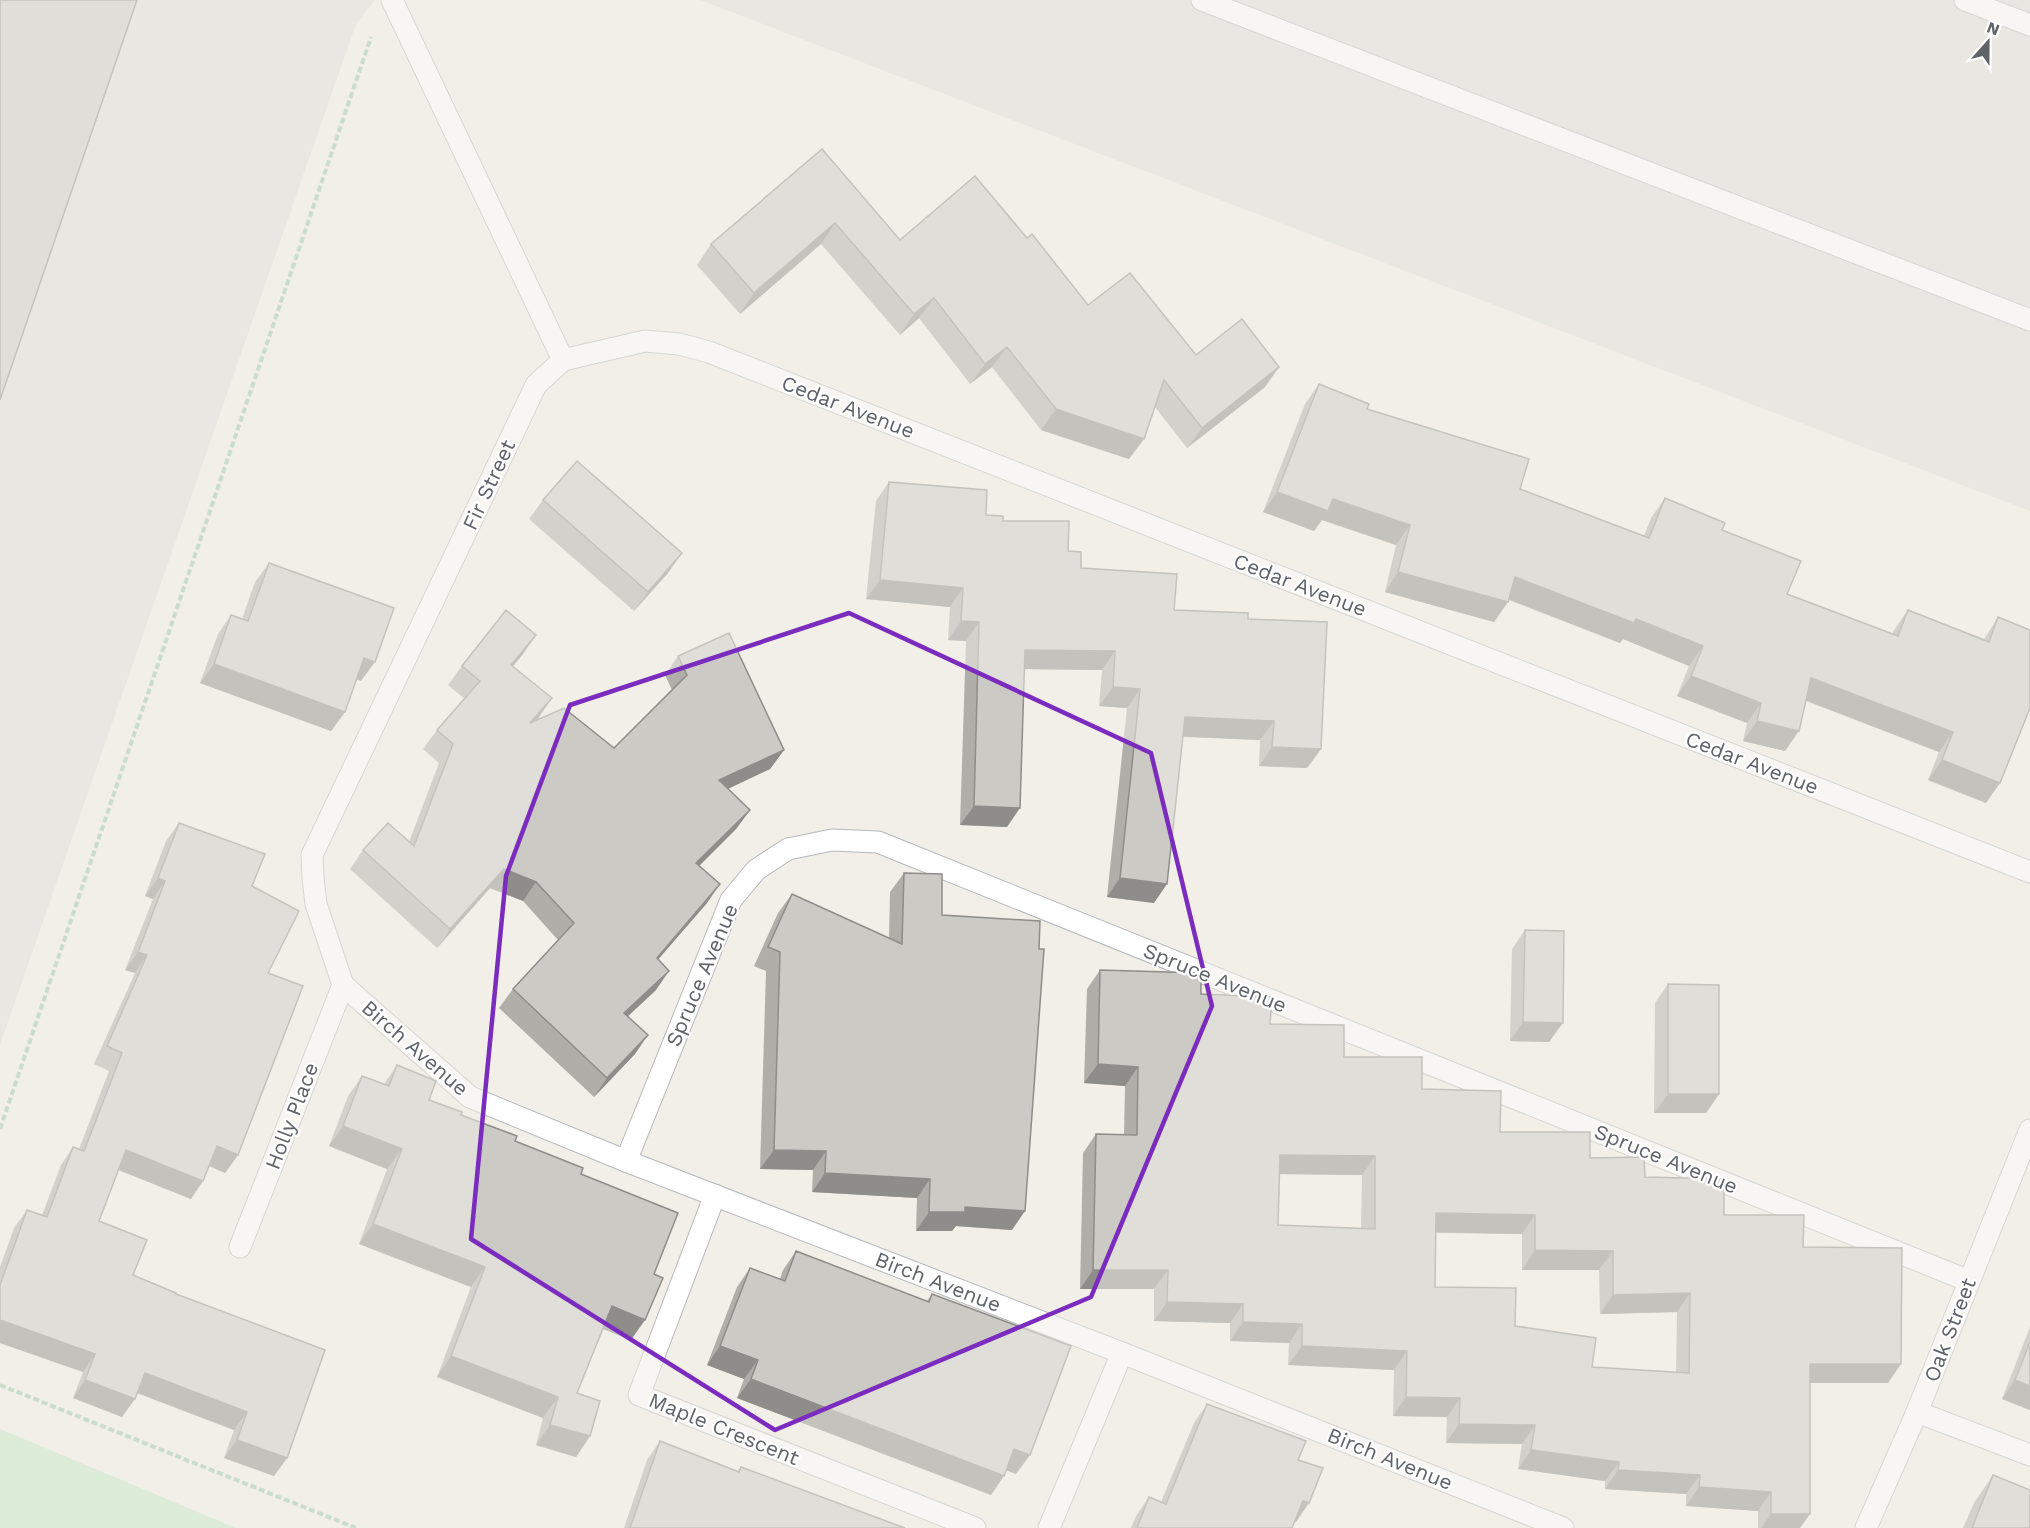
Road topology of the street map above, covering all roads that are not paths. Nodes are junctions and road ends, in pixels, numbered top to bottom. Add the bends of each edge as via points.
1 (392, 0) edge
2 (1202, 0) edge
3 (1965, 0) edge
4 (2030, 25) edge
5 (2030, 320) edge
6 (562, 360) junction
7 (2030, 872) edge
8 (343, 985) junction
9 (2030, 1131) edge
10 (626, 1161) junction
11 (715, 1195) junction
12 (240, 1247) dead end
13 (1969, 1281) junction
14 (1122, 1353) junction
15 (1917, 1412) junction
16 (2030, 1455) edge
17 (975, 1528) edge
18 (1049, 1528) edge
19 (1563, 1528) edge
20 (1866, 1528) edge

1 - 6 lane
2 - 5 lane
3 - 4 lane
6 - 7 lane, Cedar Avenue via 645,341 709,352
6 - 8 lane, Fir Street via 536,385 312,855 316,904
8 - 10 lane, Birch Avenue via 470,1097
8 - 12 lane, Holly Place
9 - 13 lane, Oak Street
10 - 11 lane, Birch Avenue
10 - 13 lane, Spruce Avenue via 731,900 756,870 788,849 832,840 878,842
11 - 14 lane, Birch Avenue
11 - 17 lane, Maple Crescent via 639,1395
13 - 15 lane, Oak Street
14 - 18 lane
14 - 19 lane, Birch Avenue
15 - 16 lane
15 - 20 lane, Oak Street

